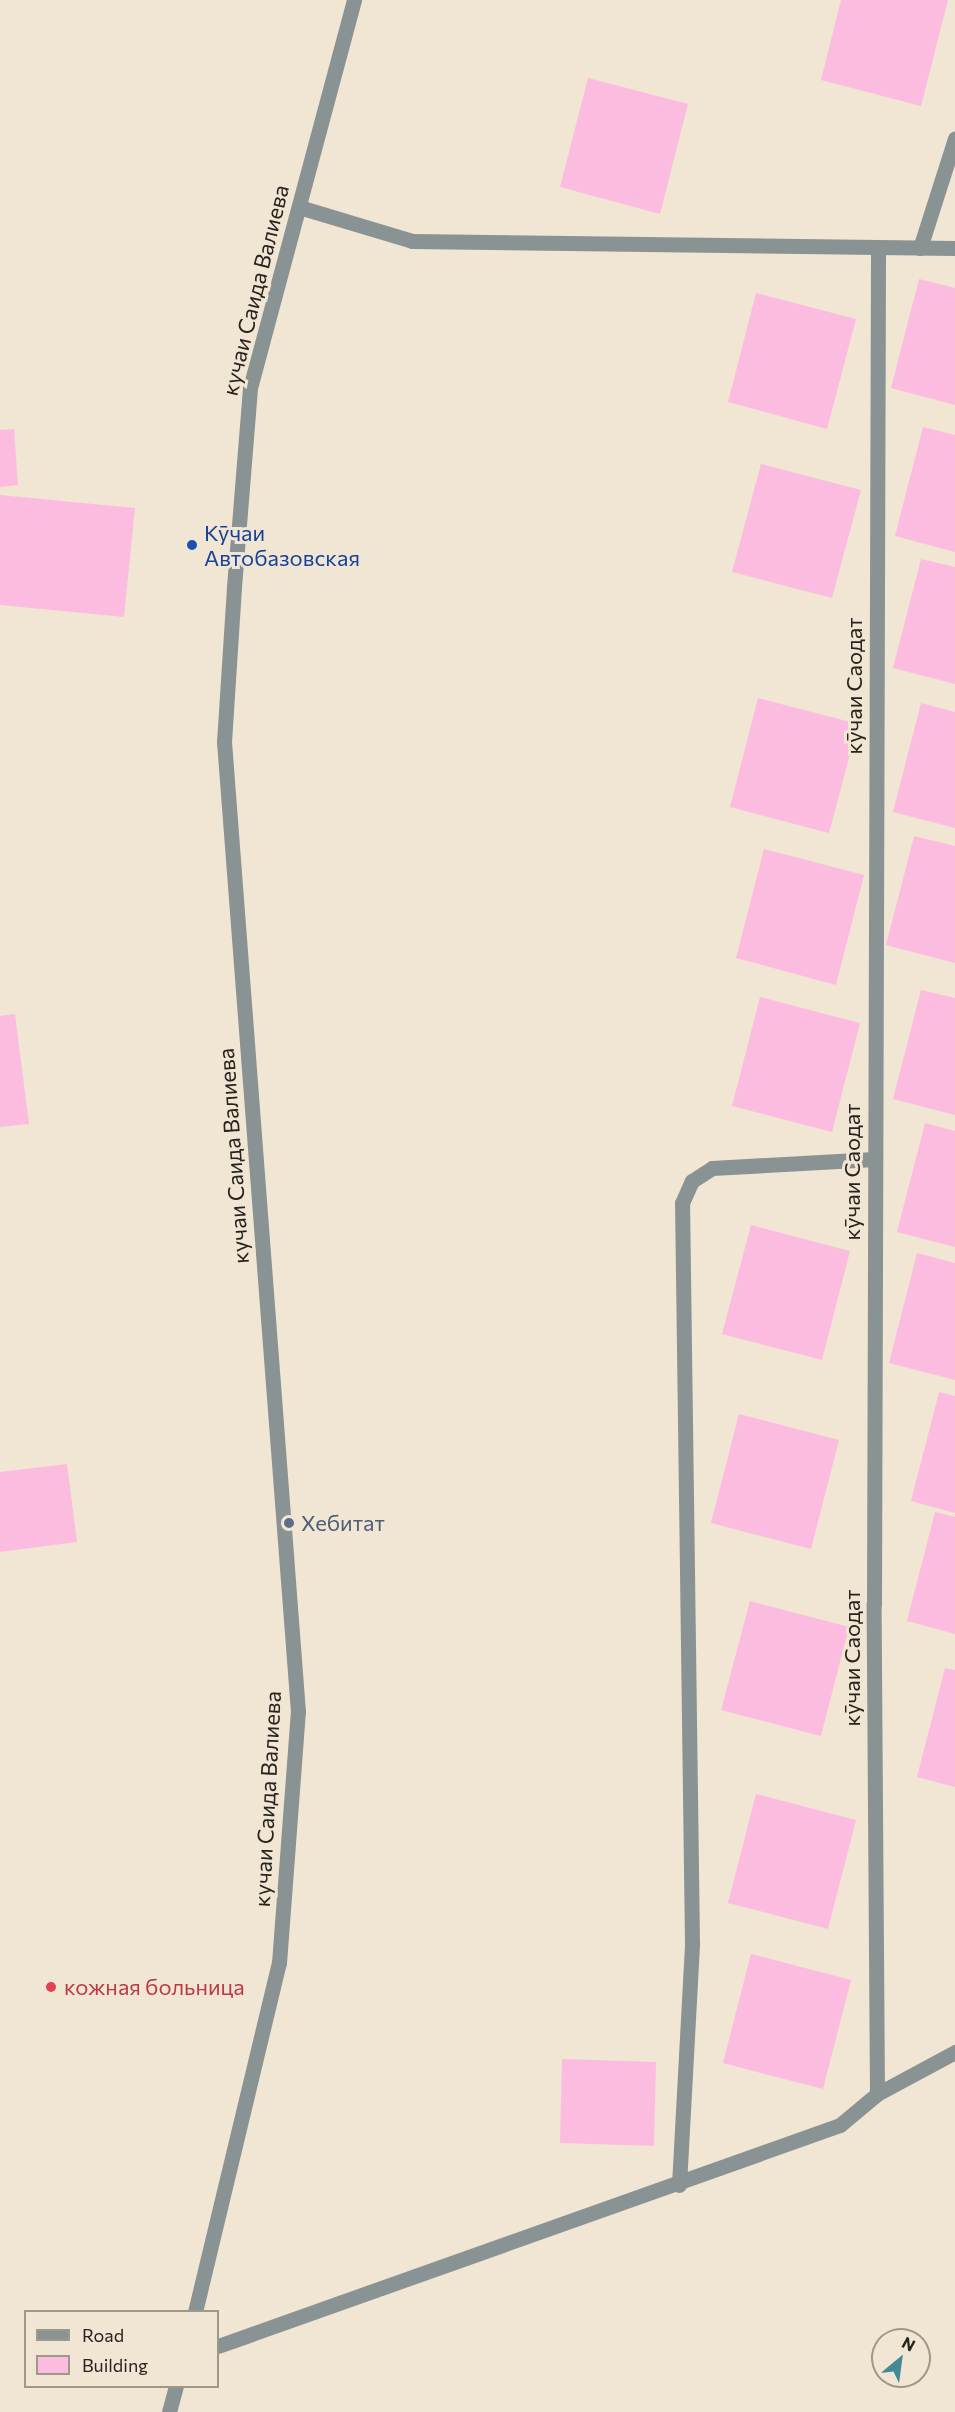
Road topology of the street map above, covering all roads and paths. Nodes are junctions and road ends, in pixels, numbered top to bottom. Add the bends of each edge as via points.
1 (354, 0) edge
2 (955, 138) edge
3 (299, 207) junction
4 (920, 248) junction
5 (955, 248) edge
6 (878, 250) junction
7 (875, 1159) junction
8 (955, 2052) edge
9 (877, 2094) junction
10 (679, 2184) junction
11 (195, 2310) edge
12 (219, 2346) edge
13 (175, 2388) edge
14 (169, 2412) edge

1 - 3 street, кучаи Саида Валиева
2 - 4 street
3 - 6 street via 412,241
3 - 11 street, кучаи Саида Валиева via 250,387 224,742 298,1712 279,1963
4 - 5 street
4 - 6 street
6 - 7 street, кӯчаи Саодат
7 - 9 street, кӯчаи Саодат
7 - 10 street via 712,1168 692,1181 682,1203 692,1943
8 - 9 street
9 - 10 street via 840,2125
10 - 12 street
13 - 14 street

